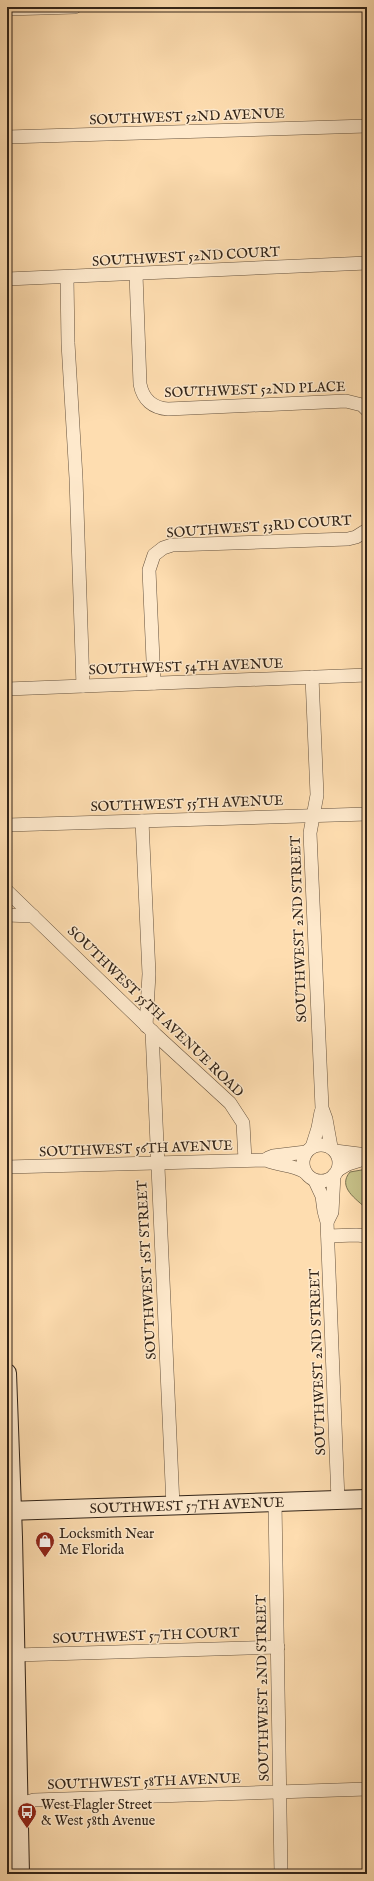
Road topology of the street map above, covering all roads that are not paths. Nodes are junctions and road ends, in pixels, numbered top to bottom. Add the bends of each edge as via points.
1 (65, 7) edge
2 (75, 7) edge
3 (7, 9) edge
4 (367, 126) edge
5 (7, 137) edge
6 (367, 263) edge
7 (136, 274) junction
8 (67, 278) junction
9 (7, 279) edge
10 (365, 407) edge
11 (367, 530) edge
12 (367, 675) edge
13 (312, 677) junction
14 (154, 683) junction
15 (83, 686) junction
16 (7, 690) edge
17 (367, 814) edge
18 (313, 816) junction
19 (142, 821) junction
20 (7, 825) edge
21 (7, 892) edge
22 (7, 915) edge
23 (33, 916) junction
24 (149, 1028) junction
25 (322, 1108) junction
26 (309, 1149) junction
27 (333, 1149) junction
28 (367, 1155) edge
29 (367, 1158) edge
30 (244, 1160) junction
31 (266, 1160) junction
32 (157, 1163) junction
33 (7, 1167) edge
34 (304, 1172) junction
35 (336, 1173) junction
36 (315, 1181) junction
37 (327, 1222) junction
38 (328, 1236) junction
39 (367, 1236) edge
40 (7, 1373) edge
41 (367, 1499) edge
42 (338, 1500) junction
43 (275, 1502) junction
44 (173, 1506) junction
45 (10, 1511) edge
46 (278, 1648) junction
47 (16, 1655) junction
48 (367, 1789) edge
49 (280, 1792) junction
50 (13, 1806) edge
51 (20, 1874) edge
52 (281, 1874) edge

1 - 2 street
1 - 3 street
4 - 5 street, SOUTHWEST 52ND AVENUE
6 - 7 street, SOUTHWEST 52ND COURT
7 - 8 street, SOUTHWEST 52ND COURT
7 - 10 street, SOUTHWEST 52ND PLACE via 140,384 143,394 157,408 339,401
8 - 9 street, SOUTHWEST 52ND COURT
8 - 15 street
11 - 14 street, SOUTHWEST 53RD COURT via 348,539 172,545 163,548 154,555 149,577
12 - 13 street, SOUTHWEST 54TH AVENUE
13 - 14 street, SOUTHWEST 54TH AVENUE
13 - 18 street, SOUTHWEST 2ND STREET via 317,795
14 - 15 street, SOUTHWEST 54TH AVENUE
15 - 16 street, SOUTHWEST 54TH AVENUE
17 - 18 street, SOUTHWEST 55TH AVENUE
18 - 19 street, SOUTHWEST 55TH AVENUE
18 - 25 street, SOUTHWEST 2ND STREET via 310,840
19 - 20 street, SOUTHWEST 55TH AVENUE
19 - 24 street, SOUTHWEST 1ST STREET
21 - 23 street, SOUTHWEST 55TH AVENUE ROAD
22 - 23 street
23 - 24 street, SOUTHWEST 55TH AVENUE ROAD
24 - 30 street, SOUTHWEST 55TH AVENUE ROAD via 236,1110 243,1123
24 - 32 street, SOUTHWEST 1ST STREET
25 - 26 street, SOUTHWEST 2ND STREET via 317,1133
25 - 27 street, SOUTHWEST 2ND STREET
26 - 27 street via 319,1144
26 - 31 street, SOUTHWEST 56TH AVENUE via 273,1156
26 - 34 street via 302,1160
27 - 28 street
27 - 35 street via 339,1160
29 - 35 street via 348,1164
30 - 31 street, SOUTHWEST 56TH AVENUE
30 - 32 street, SOUTHWEST 56TH AVENUE
31 - 34 street, SOUTHWEST 56TH AVENUE via 292,1165
32 - 33 street, SOUTHWEST 56TH AVENUE
32 - 44 street, SOUTHWEST 1ST STREET
34 - 36 street
35 - 36 street via 327,1180
35 - 37 street, SOUTHWEST 2ND STREET via 332,1212
36 - 37 street, SOUTHWEST 2ND STREET via 322,1196
37 - 38 street, SOUTHWEST 2ND STREET
38 - 39 street
38 - 42 street, SOUTHWEST 2ND STREET
40 - 45 main road
41 - 42 main road, SOUTHWEST 57TH AVENUE
42 - 43 main road, SOUTHWEST 57TH AVENUE
43 - 44 main road, SOUTHWEST 57TH AVENUE
43 - 46 street, SOUTHWEST 2ND STREET
44 - 45 main road, SOUTHWEST 57TH AVENUE
45 - 47 main road
46 - 47 street, SOUTHWEST 57TH COURT
46 - 49 street, SOUTHWEST 2ND STREET
47 - 50 main road
48 - 49 street, SOUTHWEST 58TH AVENUE
49 - 50 street, SOUTHWEST 58TH AVENUE via 34,1800
49 - 52 street, SOUTHWEST 2ND STREET
50 - 51 main road

